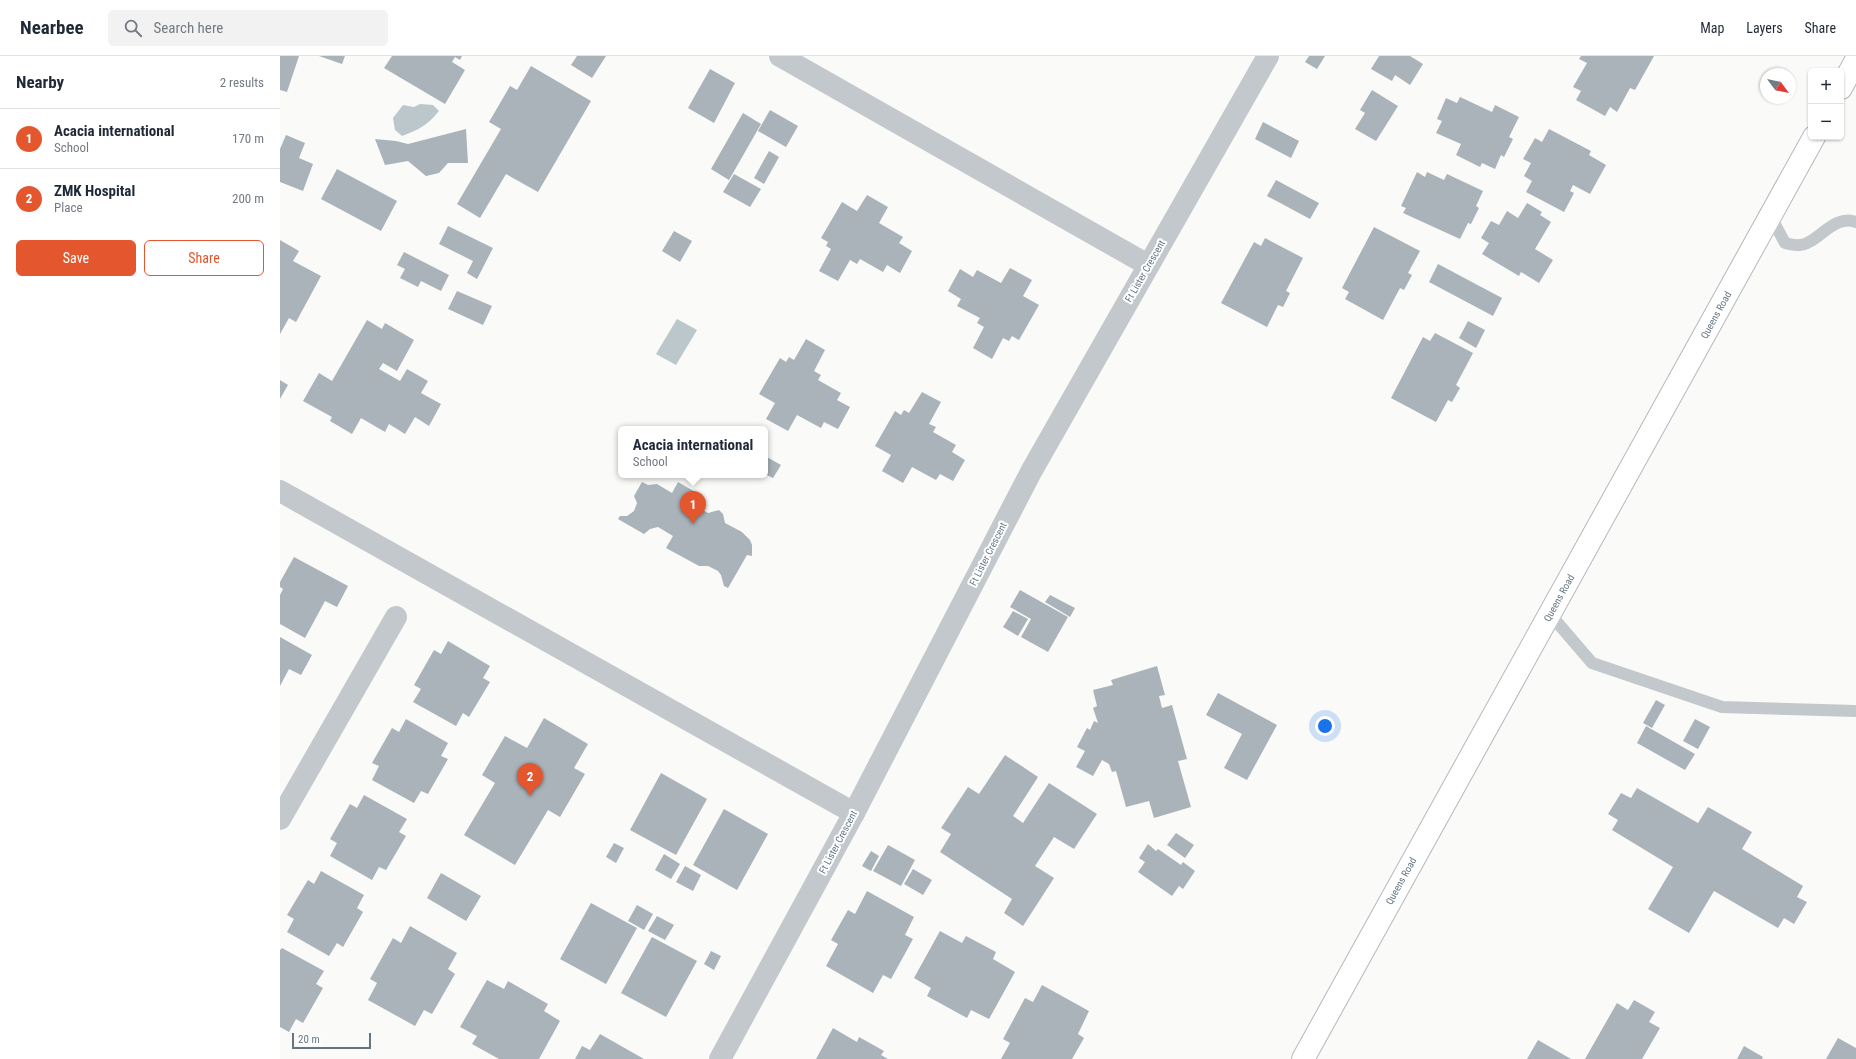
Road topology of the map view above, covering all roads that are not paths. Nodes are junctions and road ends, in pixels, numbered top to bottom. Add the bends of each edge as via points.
1 (780, 56) edge
2 (1268, 56) edge
3 (1856, 60) edge
4 (1844, 82) edge
5 (1812, 140) edge
6 (1771, 217) junction
7 (1856, 222) edge
8 (1148, 265) junction
9 (280, 491) edge
10 (1550, 614) junction
11 (396, 617) dead end
12 (1856, 711) edge
13 (854, 812) junction
14 (280, 819) edge
15 (720, 1059) edge
16 (1303, 1059) edge

1 - 8 street
2 - 8 street, Ft Lister Crescent
3 - 4 highway
5 - 6 highway, Queens Road
6 - 7 lane via 1784,243 1798,245 1808,243 1839,221
6 - 10 highway, Queens Road
8 - 13 street, Ft Lister Crescent via 1032,470
9 - 13 street
10 - 12 lane via 1592,663 1722,707
10 - 16 highway, Queens Road
11 - 14 street
13 - 15 street, Ft Lister Crescent

